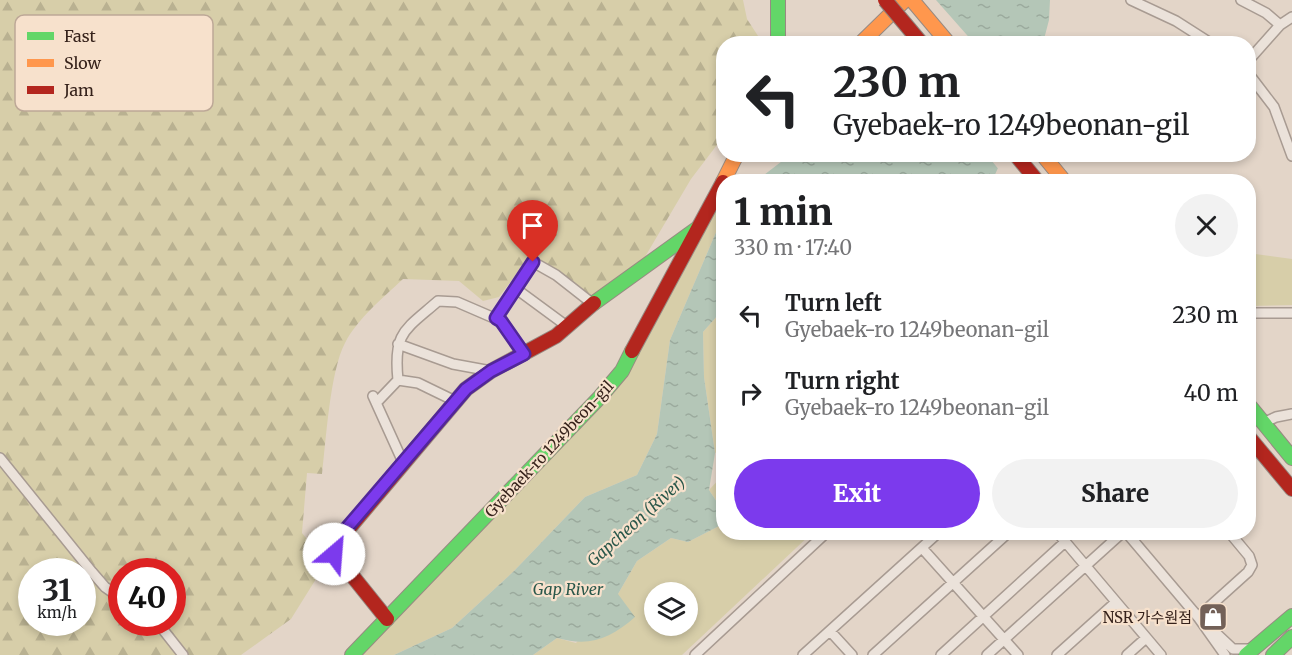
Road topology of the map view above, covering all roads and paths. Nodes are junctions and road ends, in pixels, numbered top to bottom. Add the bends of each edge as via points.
1 (773, 0) edge
2 (778, 0) edge
3 (905, 0) edge
4 (912, 0) edge
5 (1131, 0) edge
6 (1241, 0) edge
7 (882, 2) edge
8 (1145, 2) edge
9 (1292, 17) edge
10 (1280, 25) junction
11 (772, 36) edge
12 (778, 36) edge
13 (868, 36) edge
14 (914, 36) edge
15 (942, 36) edge
16 (1199, 36) edge
17 (1256, 52) edge
18 (1256, 83) edge
19 (1292, 156) edge
20 (1021, 162) edge
21 (1049, 162) edge
22 (1031, 174) edge
23 (1058, 174) edge
24 (716, 195) edge
25 (700, 226) junction
26 (515, 288) junction
27 (593, 304) junction
28 (1256, 313) edge
29 (1292, 313) edge
30 (496, 318) junction
31 (568, 327) junction
32 (398, 344) junction
33 (524, 354) junction
34 (491, 371) junction
35 (398, 380) junction
36 (455, 401) junction
37 (1256, 414) edge
38 (1292, 414) edge
39 (1263, 423) junction
40 (1256, 446) edge
41 (0, 458) edge
42 (1292, 458) edge
43 (402, 460) junction
44 (1292, 489) edge
45 (818, 540) edge
46 (930, 540) edge
47 (1000, 540) edge
48 (1116, 540) edge
49 (1132, 540) edge
50 (1236, 540) edge
51 (1065, 542) joint
52 (921, 548) junction
53 (1086, 566) junction
54 (953, 583) junction
55 (108, 586) edge
56 (1116, 602) junction
57 (983, 616) junction
58 (1292, 616) edge
59 (1198, 617) junction
60 (387, 619) junction
61 (830, 631) junction
62 (168, 636) edge
63 (1292, 637) edge
64 (1146, 638) junction
65 (1004, 640) junction
66 (1249, 652) edge
67 (183, 655) edge
68 (352, 655) edge
69 (696, 655) edge
70 (803, 655) edge
71 (852, 655) edge
72 (873, 655) edge
73 (941, 655) edge
74 (987, 655) edge
75 (1018, 655) edge
76 (1058, 655) edge
77 (1127, 655) edge
78 (1161, 655) edge
79 (1225, 655) edge
80 (1273, 655) edge

1 - 11 street
2 - 12 street
3 - 13 street
4 - 15 street
5 - 8 street
6 - 10 street
7 - 14 street, bridge
8 - 16 street
9 - 10 street
10 - 17 street
18 - 19 street via 1274,107
20 - 22 street
21 - 23 street
24 - 25 street, Gyebaek-ro 1249beon-gil
25 - 27 street
25 - 60 street, Gyebaek-ro 1249beon-gil via 622,371
26 - 27 street via 533,262
26 - 30 street
26 - 31 street
27 - 31 street
28 - 29 street
30 - 32 street via 457,302 438,301 402,333
30 - 33 street
31 - 33 street
32 - 34 street via 453,364
32 - 35 street
33 - 34 street
34 - 36 street
35 - 36 street via 418,383
35 - 43 street via 375,399
36 - 43 street
37 - 39 street
38 - 39 street
39 - 42 street
40 - 44 street
41 - 55 street
43 - 60 street via 334,546 337,558
45 - 69 street
46 - 52 street
47 - 54 street
48 - 53 street
49 - 59 street
50 - 59 street via 1252,565
51 - 53 street
51 - 57 street
52 - 54 street
52 - 61 street
53 - 56 street
53 - 65 street
54 - 57 street
54 - 72 street
56 - 64 street
56 - 76 street
57 - 65 street
57 - 73 street
58 - 66 street
59 - 66 street via 1233,649
59 - 79 street
60 - 68 street, Gyebaek-ro 1249beon-gil
61 - 70 street
61 - 71 street
62 - 67 street
63 - 80 street
64 - 77 street
64 - 78 street
65 - 74 street
65 - 75 street

